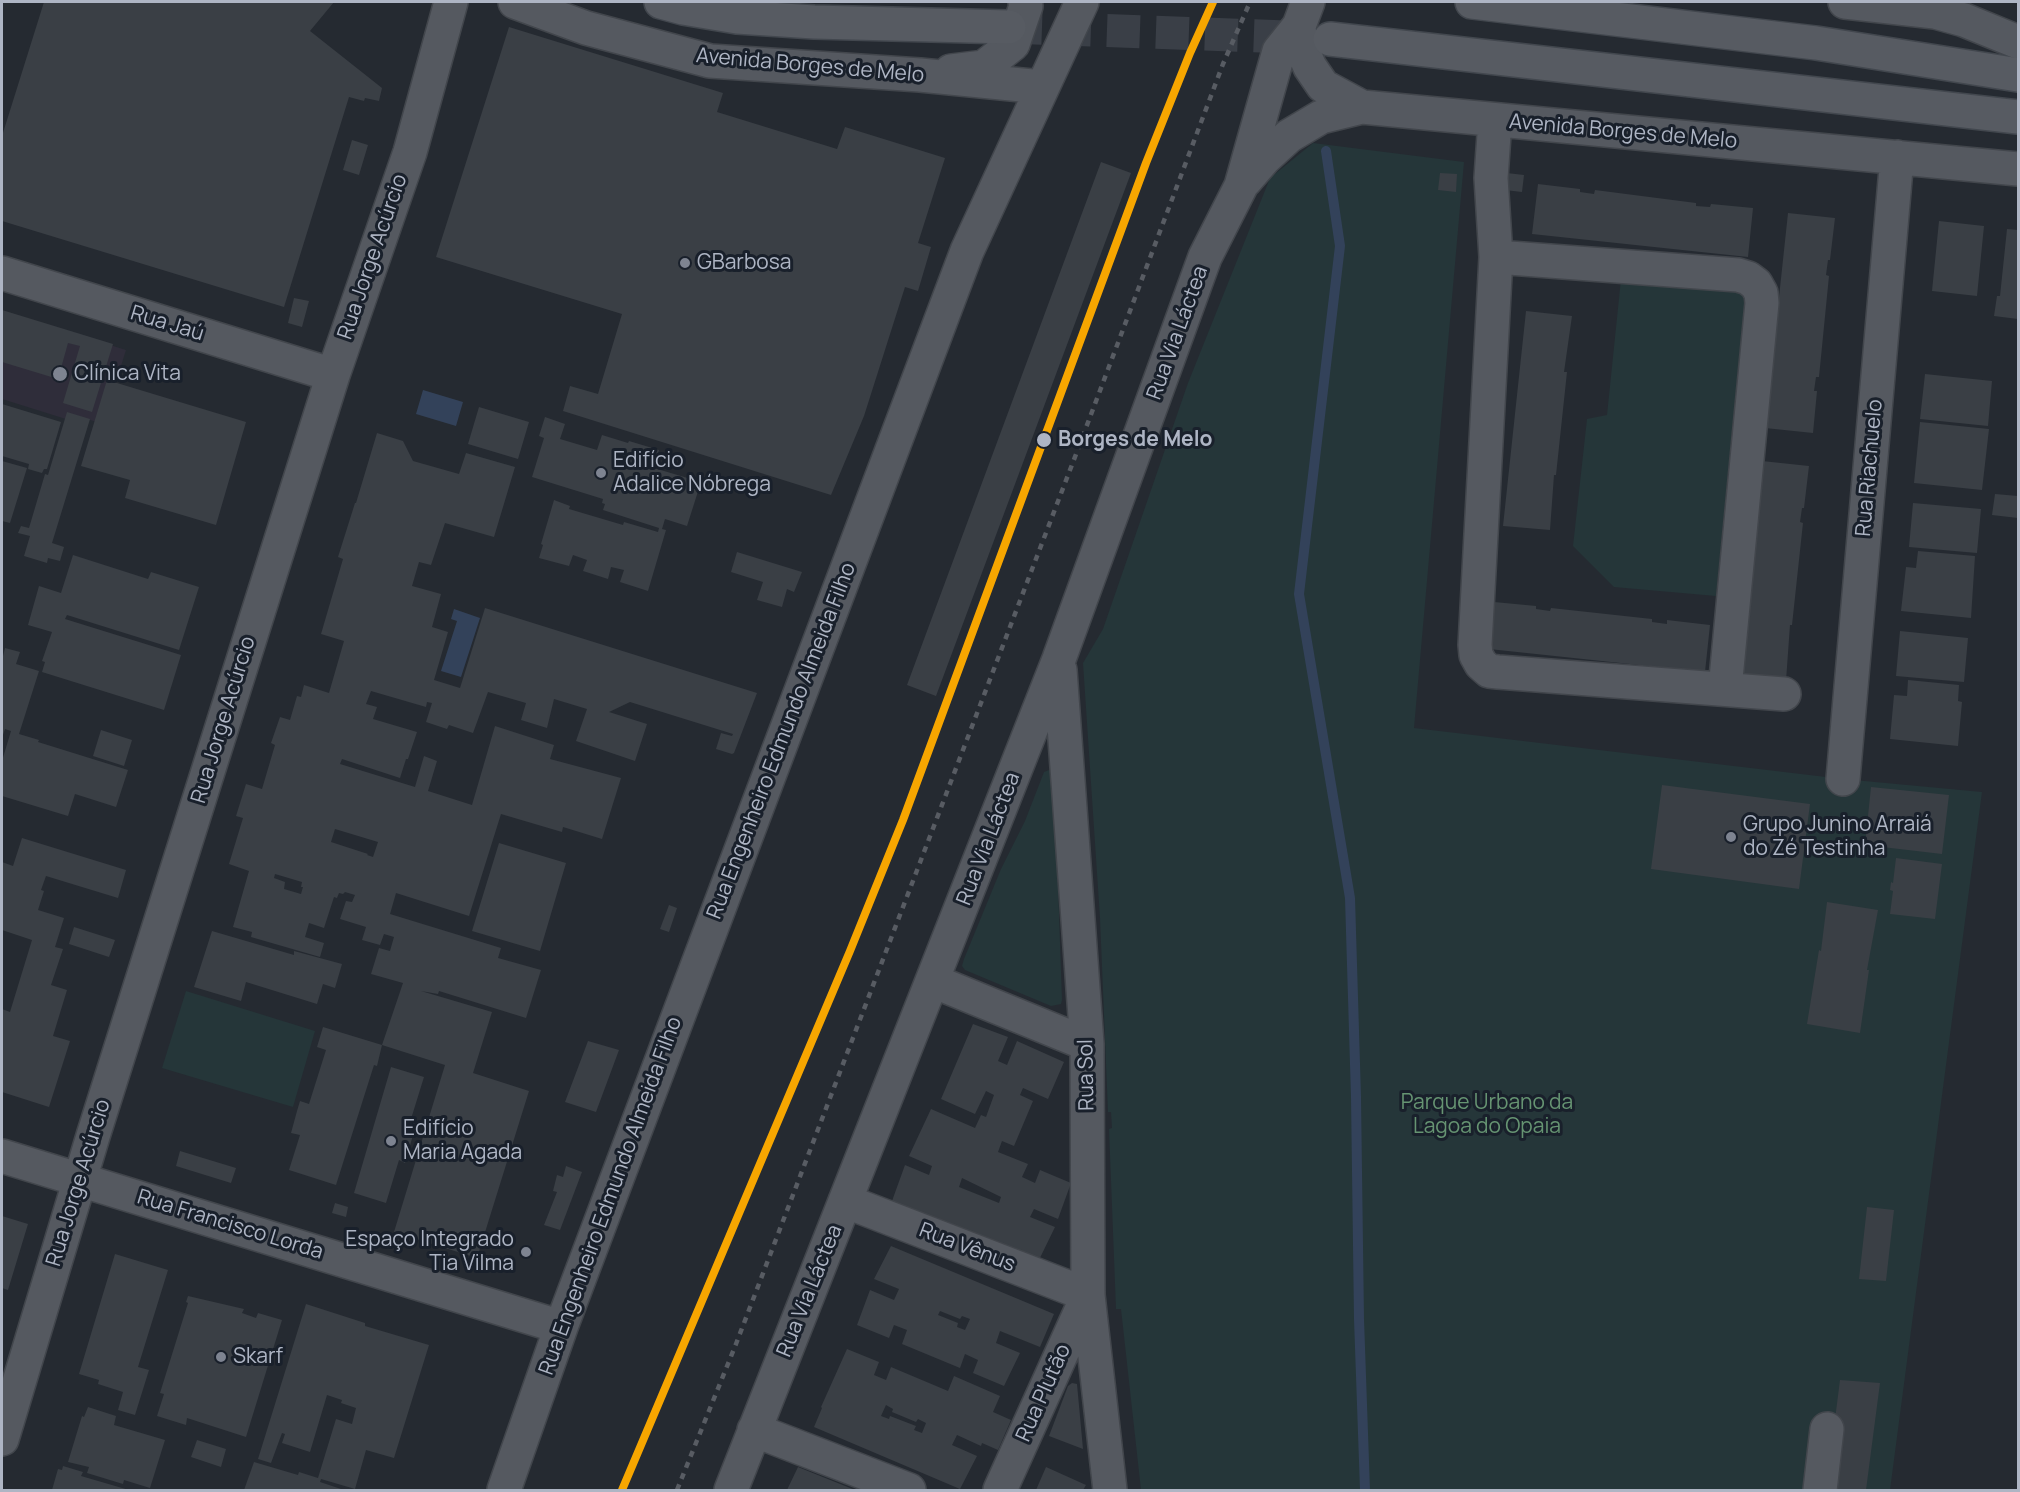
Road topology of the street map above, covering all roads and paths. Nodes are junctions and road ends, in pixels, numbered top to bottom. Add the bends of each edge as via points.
1 (451, 2) edge
2 (515, 2) edge
3 (661, 2) edge
4 (1082, 2) edge
5 (1472, 2) edge
6 (1845, 2) edge
7 (1017, 14) edge
8 (1304, 14) edge
9 (1330, 39) tunnel mouth
10 (2019, 42) edge
11 (920, 75) junction
12 (2019, 75) edge
13 (1042, 87) junction
14 (1362, 107) junction
15 (2019, 117) edge
16 (1495, 120) junction
17 (1897, 157) junction
18 (2019, 169) edge
19 (1241, 186) junction
20 (1496, 257) junction
21 (2, 273) edge
22 (333, 375) junction
23 (1059, 659) junction
24 (1725, 689) junction
25 (1784, 694) dead end
26 (1843, 779) dead end
27 (933, 981) junction
28 (1087, 1044) junction
29 (2, 1156) edge
30 (80, 1180) junction
31 (845, 1201) junction
32 (1088, 1295) junction
33 (561, 1327) junction
34 (1827, 1429) dead end
35 (754, 1430) junction
36 (2, 1439) edge
37 (504, 1491) edge
38 (730, 1491) edge
39 (909, 1491) edge
40 (1000, 1491) edge
41 (1110, 1491) edge
42 (1820, 1491) edge

1 - 22 street, Rua Jorge Acúrcio via 410,152
2 - 11 street, Avenida Borges de Melo via 586,28 710,61
3 - 7 main road, Avenida Borges de Melo via 737,17 814,22
4 - 13 street, Rua Engenheiro Edmundo Almeida Filho
5 - 12 main road via 1816,43
6 - 10 street via 1935,12
7 - 11 street via 1026,6 1013,44 984,67
8 - 14 street, Avenida Borges de Melo via 1301,47 1310,67 1323,86
8 - 19 street, Rua Via Láctea via 1278,55
9 - 15 main road
11 - 13 street, Avenida Borges de Melo
13 - 33 street, Rua Engenheiro Edmundo Almeida Filho via 967,251
14 - 16 street, Avenida Borges de Melo
14 - 19 street, Rua Via Láctea via 1321,117 1289,136
16 - 17 street, Avenida Borges de Melo
16 - 20 street via 1491,178
17 - 18 street, Avenida Borges de Melo
17 - 26 street, Rua Riachuelo
19 - 23 street, Rua Via Láctea via 1206,257
20 - 24 street via 1476,655 1481,664 1498,672
20 - 24 street via 1738,275 1756,284 1761,293
21 - 22 street, Rua Jaú
22 - 30 street, Rua Jorge Acúrcio
23 - 27 street, Rua Via Láctea
23 - 28 street, Rua Sol
24 - 25 street
27 - 28 street
27 - 31 street, Rua Via Láctea
28 - 32 street, Rua Sol
29 - 30 street, Rua Francisco Lorda
30 - 33 street, Rua Francisco Lorda
30 - 36 street, Rua Jorge Acúrcio
31 - 32 street, Rua Vênus
31 - 35 street, Rua Via Láctea
32 - 40 street, Rua Plutão
32 - 41 street, Rua Sol
33 - 37 street, Rua Engenheiro Edmundo Almeida Filho
34 - 42 street
35 - 38 street, Rua Via Láctea
35 - 39 street

